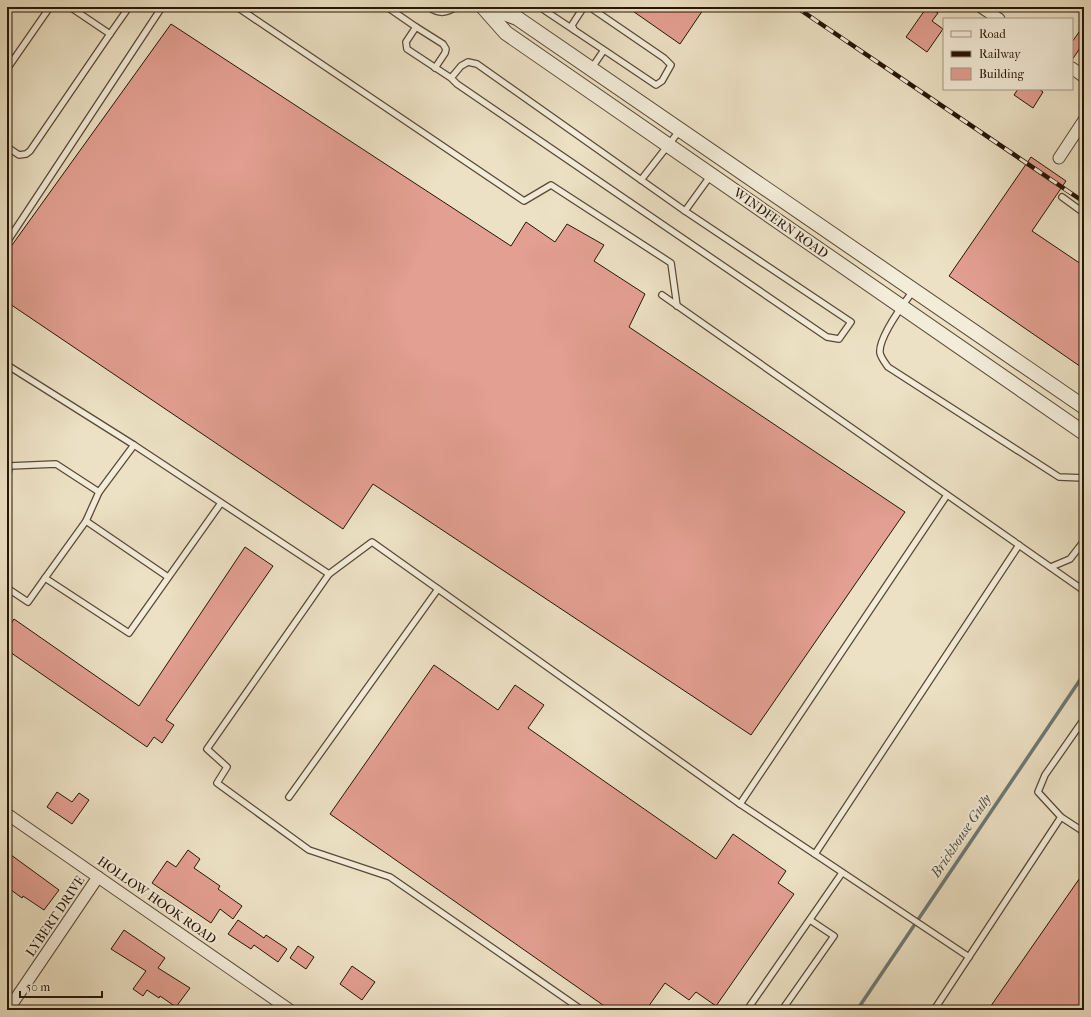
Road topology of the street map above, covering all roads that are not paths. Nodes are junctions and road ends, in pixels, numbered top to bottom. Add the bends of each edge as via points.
1 (50, 7) edge
2 (70, 7) edge
3 (129, 7) edge
4 (162, 7) edge
5 (238, 7) edge
6 (387, 7) edge
7 (428, 7) edge
8 (456, 7) edge
9 (483, 7) edge
10 (488, 7) edge
11 (544, 7) edge
12 (981, 7) edge
13 (998, 18) edge
14 (416, 27) junction
15 (574, 30) junction
16 (110, 34) junction
17 (604, 50) junction
18 (435, 68) junction
19 (7, 69) edge
20 (591, 69) junction
21 (1073, 69) edge
22 (1084, 77) edge
23 (451, 78) junction
24 (1084, 120) edge
25 (680, 130) junction
26 (668, 145) junction
27 (7, 147) edge
28 (1059, 158) dead end
29 (711, 175) junction
30 (641, 180) junction
31 (1062, 197) dead end
32 (685, 211) junction
33 (1084, 213) edge
34 (8, 240) edge
35 (914, 290) junction
36 (662, 295) dead end
37 (677, 306) junction
38 (901, 306) junction
39 (7, 365) edge
40 (1084, 407) edge
41 (1084, 433) edge
42 (134, 445) junction
43 (8, 466) edge
44 (1084, 478) edge
45 (7, 483) edge
46 (99, 492) junction
47 (947, 495) junction
48 (221, 503) junction
49 (86, 521) junction
50 (1084, 541) edge
51 (1019, 545) junction
52 (1051, 567) junction
53 (329, 574) junction
54 (168, 577) junction
55 (45, 578) junction
56 (7, 588) edge
57 (1084, 588) edge
58 (438, 590) junction
59 (1084, 718) edge
60 (289, 797) dead end
61 (740, 804) junction
62 (7, 814) edge
63 (1061, 817) junction
64 (1084, 832) edge
65 (815, 854) junction
66 (842, 872) junction
67 (98, 877) junction
68 (810, 920) junction
69 (969, 957) junction
70 (8, 1010) edge
71 (290, 1010) edge
72 (582, 1010) edge
73 (747, 1010) edge
74 (782, 1010) edge
75 (934, 1010) edge

1 - 19 lane
2 - 16 lane
3 - 16 lane
4 - 34 lane
5 - 37 lane via 524,201 551,185 671,262
6 - 14 lane
7 - 8 lane via 436,12 448,12
9 - 26 street, WINDFERN ROAD via 506,33
10 - 20 street, WINDFERN ROAD via 517,18
11 - 15 lane via 544,10
12 - 13 street
14 - 18 lane via 406,42 407,49
14 - 18 lane via 443,44 446,49
15 - 17 lane
15 - 17 lane via 572,25 583,8 591,8 671,65 662,81 656,84
16 - 27 lane via 30,151 19,155
17 - 20 lane
18 - 23 lane
20 - 25 street, WINDFERN ROAD
21 - 22 street
23 - 30 lane via 468,62 477,64
23 - 32 lane via 827,337 839,339 851,322
24 - 28 street
25 - 26 lane
25 - 35 street, WINDFERN ROAD
26 - 29 street, WINDFERN ROAD
26 - 30 lane
29 - 32 lane
29 - 38 street, WINDFERN ROAD
30 - 32 lane
31 - 33 lane
35 - 38 lane
35 - 40 street, WINDFERN ROAD
36 - 37 lane
37 - 47 lane
38 - 41 street, WINDFERN ROAD
38 - 44 lane via 884,337 880,354 888,367 1059,477
39 - 42 lane
42 - 46 lane
42 - 48 lane
43 - 45 lane
43 - 46 lane via 56,464
46 - 49 lane
47 - 51 lane
47 - 61 lane
48 - 53 lane
48 - 54 lane
49 - 54 lane
49 - 55 lane
50 - 52 lane via 1070,559
51 - 52 lane
51 - 65 lane
52 - 57 lane via 1083,590
53 - 58 lane via 372,542
53 - 72 lane via 207,749 227,767 217,783 309,850 390,877
54 - 55 lane via 129,633
55 - 56 lane via 28,602
58 - 60 lane
58 - 61 lane
59 - 63 lane via 1044,775 1038,792
61 - 65 lane
62 - 67 street, HOLLOW HOOK ROAD
63 - 64 lane
63 - 69 lane
65 - 66 lane
66 - 68 lane
66 - 69 lane
67 - 70 street, LYBERT DRIVE
67 - 71 street, HOLLOW HOOK ROAD
68 - 73 lane
68 - 74 lane via 834,936
69 - 75 lane

